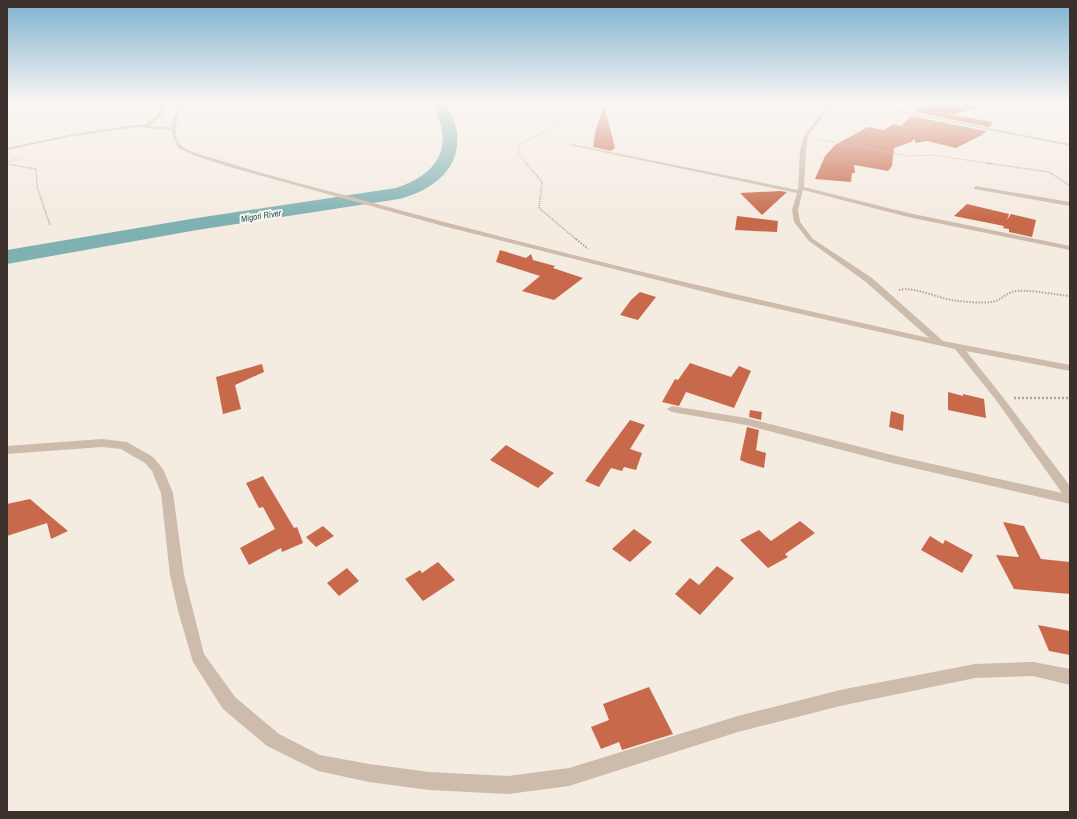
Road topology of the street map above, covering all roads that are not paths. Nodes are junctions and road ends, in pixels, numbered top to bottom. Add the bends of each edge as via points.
1 (36, 142) edge
2 (177, 142) edge
3 (805, 142) edge
4 (1056, 142) edge
5 (571, 145) dead end
6 (1070, 145) edge
7 (7, 148) edge
8 (976, 188) dead end
9 (800, 190) junction
10 (1070, 204) edge
11 (1070, 248) edge
12 (941, 344) junction
13 (958, 347) junction
14 (1070, 368) edge
15 (672, 409) dead end
16 (7, 450) edge
17 (1070, 495) edge
18 (1070, 499) edge
19 (1070, 677) edge

1 - 7 street
2 - 12 street via 180,147 198,155 392,210 732,296
3 - 9 street
4 - 6 street
5 - 9 street
8 - 10 street
9 - 11 street via 901,214
9 - 12 street via 795,215 806,235 869,280
12 - 13 street
13 - 14 street
13 - 17 street
15 - 18 street via 707,413 747,422
16 - 19 street via 109,444 123,445 149,460 157,469 166,492 177,575 198,657 229,703 273,740 318,763 429,781 508,785 569,777 738,724 840,698 975,671 1033,669

